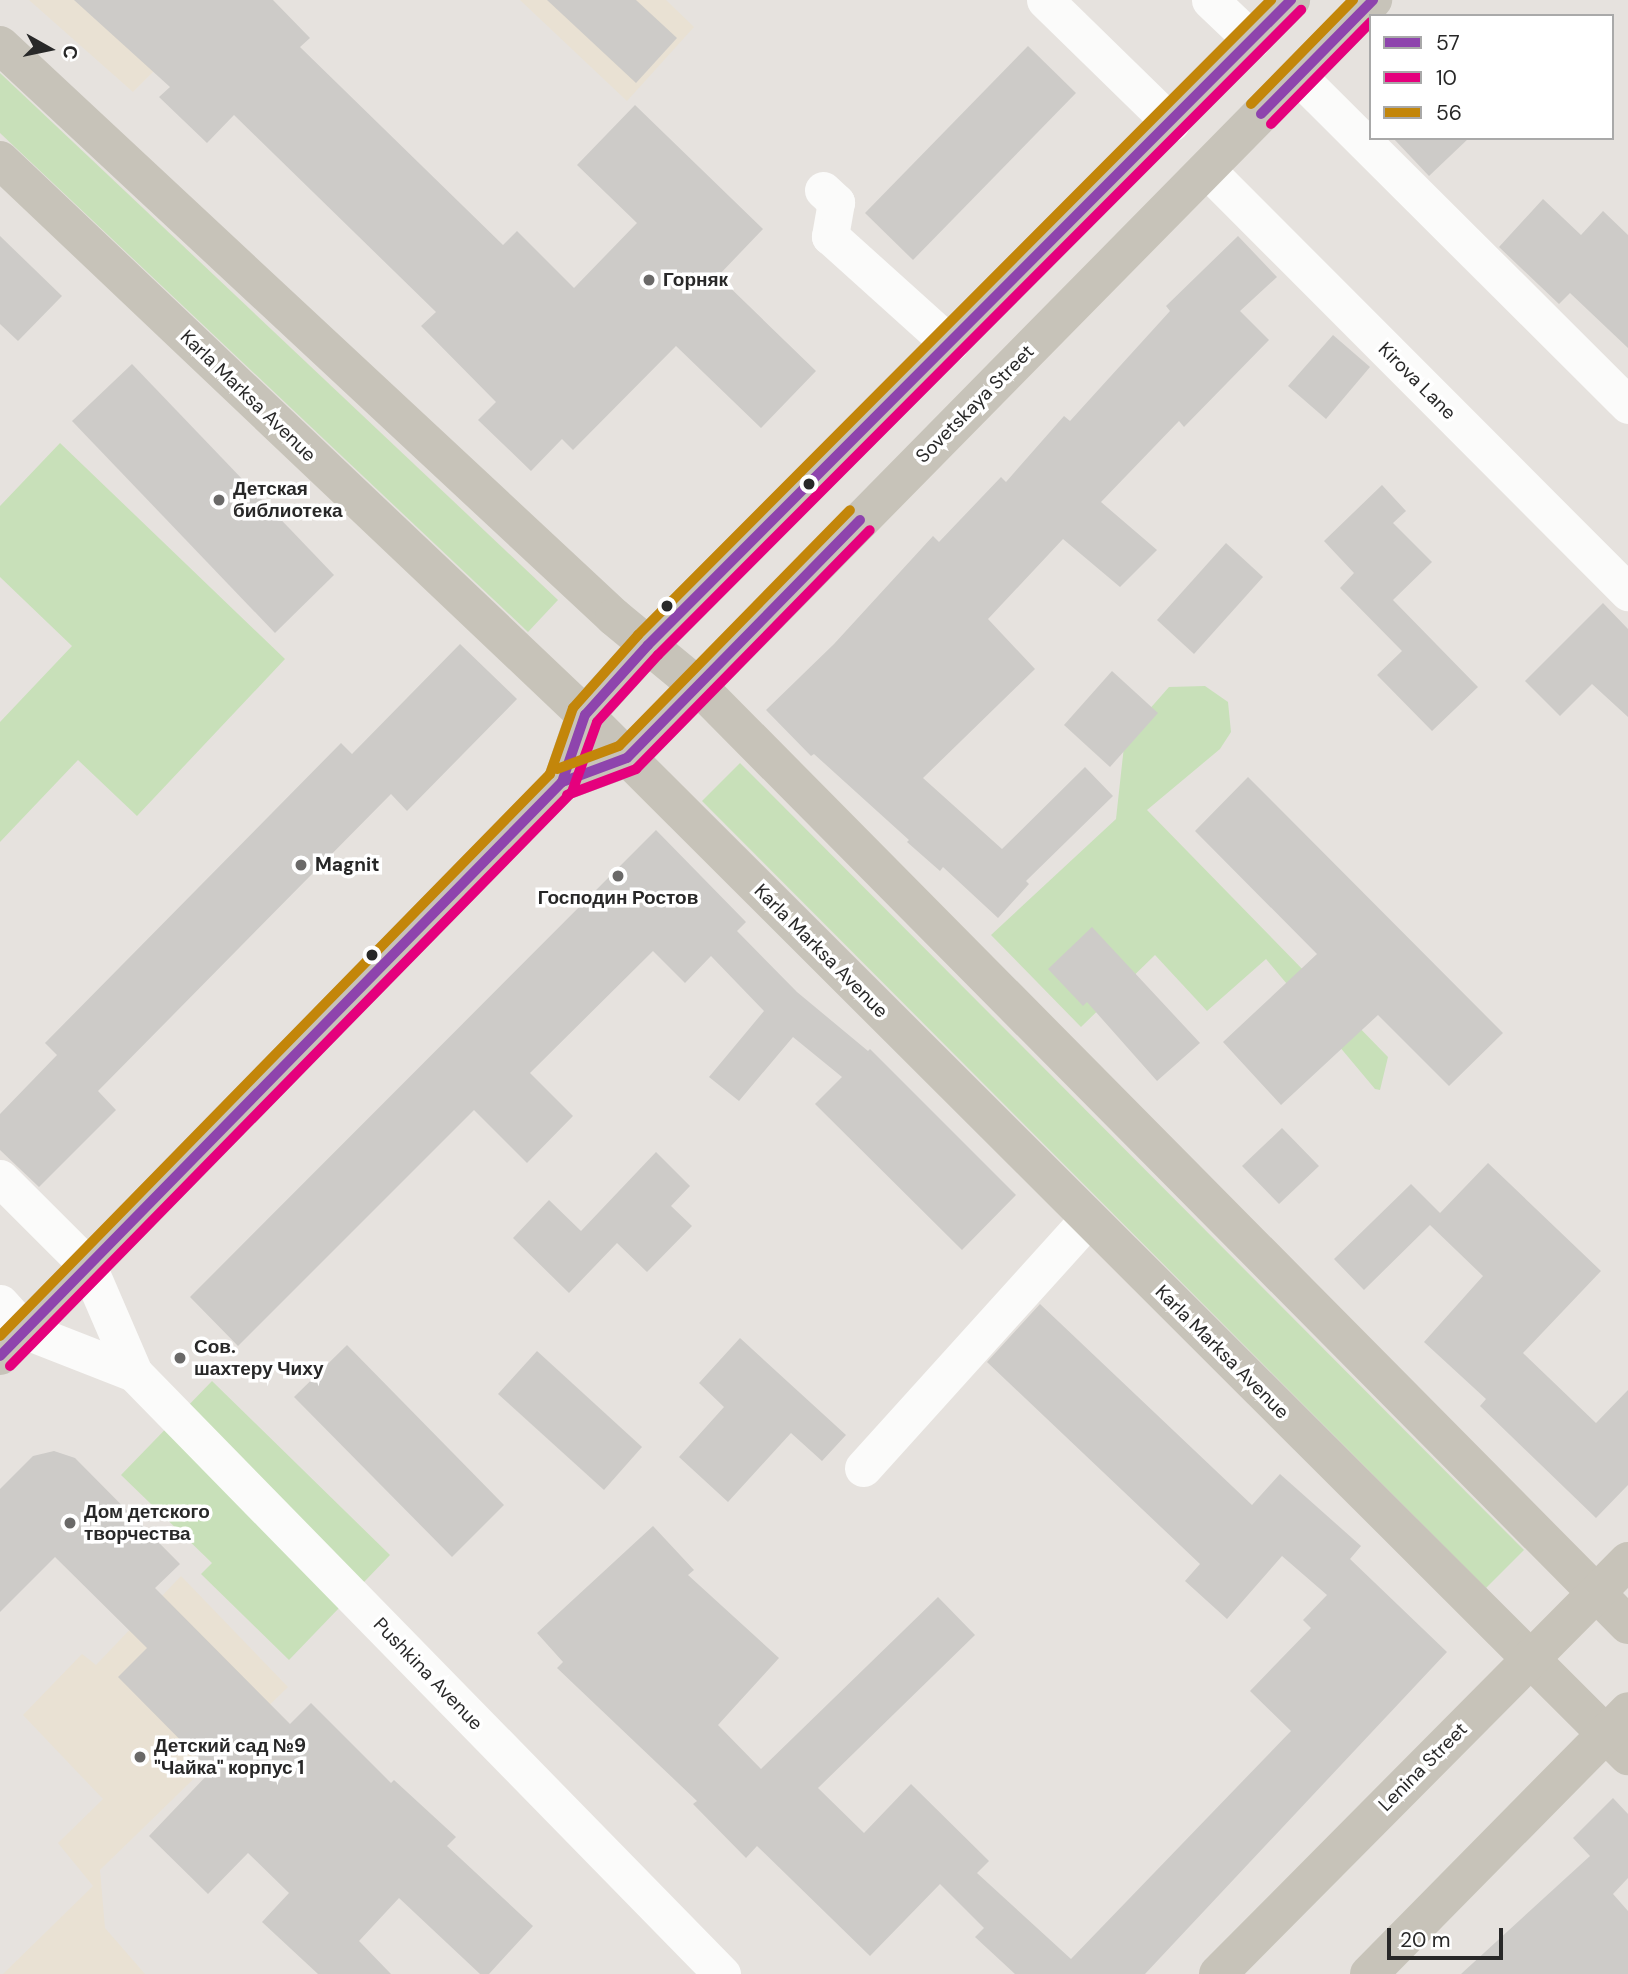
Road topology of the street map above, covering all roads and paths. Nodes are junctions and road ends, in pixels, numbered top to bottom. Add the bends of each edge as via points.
1 (1045, 0) edge
2 (1210, 0) edge
3 (1290, 0) edge
4 (1373, 0) edge
5 (1251, 40) junction
6 (0, 46) edge
7 (1298, 76) junction
8 (1171, 123) junction
9 (0, 160) edge
10 (1206, 169) junction
11 (823, 190) dead end
12 (950, 344) junction
13 (1628, 405) edge
14 (1628, 592) edge
15 (649, 645) junction
16 (699, 687) junction
17 (584, 715) junction
18 (627, 758) junction
19 (562, 782) junction
20 (0, 1178) edge
21 (1088, 1219) junction
22 (88, 1266) junction
23 (8, 1330) edge
24 (134, 1373) junction
25 (863, 1468) dead end
26 (1628, 1561) edge
27 (1597, 1594) junction
28 (1628, 1625) edge
29 (1531, 1658) junction
30 (1621, 1734) edge
31 (722, 1974) edge
32 (1218, 1974) edge
33 (1369, 1974) edge

1 - 8 street
2 - 5 street
3 - 5 main road, Sovetskaya Street
4 - 7 main road, Sovetskaya Street
5 - 8 main road, Sovetskaya Street
6 - 15 main road
7 - 10 main road, Sovetskaya Street
7 - 13 street
8 - 12 main road, Sovetskaya Street
9 - 17 main road, Karla Marksa Avenue
10 - 14 street, Kirova Lane
10 - 16 main road, Sovetskaya Street
11 - 12 street via 836,202 830,236
12 - 15 main road, Sovetskaya Street
15 - 16 main road
15 - 17 main road, Sovetskaya Street
16 - 18 main road, Sovetskaya Street
16 - 27 main road
17 - 18 main road, Karla Marksa Avenue
17 - 19 main road, Sovetskaya Street
18 - 19 main road, Sovetskaya Street
18 - 21 main road, Karla Marksa Avenue
19 - 22 main road, Sovetskaya Street
20 - 22 street, Pushkina Avenue
21 - 25 street
21 - 29 main road, Karla Marksa Avenue
22 - 23 main road, Sovetskaya Street
22 - 24 street, Pushkina Avenue
23 - 24 street, Pushkina Avenue
24 - 31 street, Pushkina Avenue
26 - 27 main road, Lenina Street
27 - 28 main road
27 - 29 main road, Lenina Street
29 - 30 main road, Karla Marksa Avenue
29 - 32 main road, Lenina Street
30 - 33 main road

